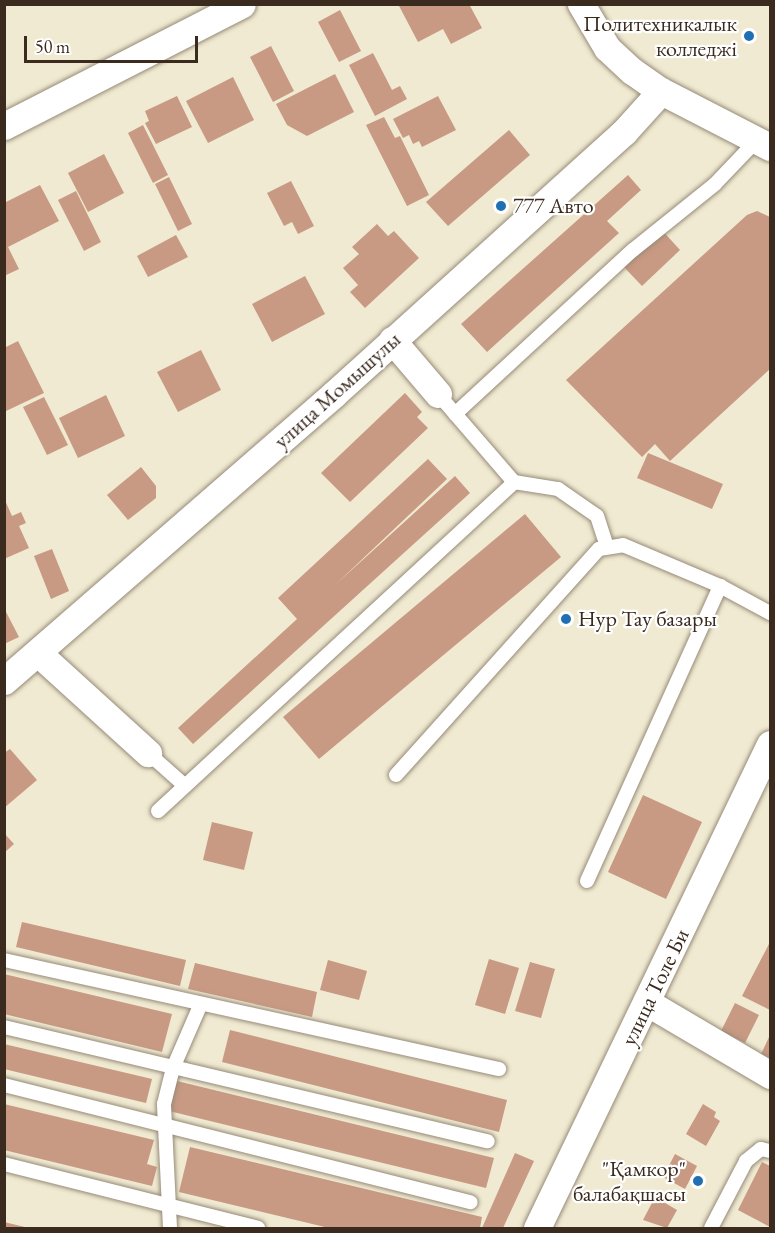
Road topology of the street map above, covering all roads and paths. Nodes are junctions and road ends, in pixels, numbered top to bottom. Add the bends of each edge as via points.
1 (242, 4) edge
2 (581, 4) edge
3 (661, 91) junction
4 (4, 126) edge
5 (764, 143) edge
6 (392, 340) junction
7 (446, 404) junction
8 (514, 482) junction
9 (607, 546) junction
10 (720, 586) junction
11 (771, 613) edge
12 (38, 653) junction
13 (4, 681) edge
14 (771, 744) edge
15 (148, 753) joint
16 (396, 775) dead end
17 (184, 785) junction
18 (158, 811) dead end
19 (587, 880) dead end
20 (4, 960) edge
21 (648, 1003) junction
22 (200, 1006) junction
23 (4, 1027) edge
24 (173, 1068) junction
25 (499, 1069) dead end
26 (771, 1075) edge
27 (4, 1085) edge
28 (165, 1127) junction
29 (488, 1141) dead end
30 (771, 1151) edge
31 (4, 1164) edge
32 (471, 1202) dead end
33 (171, 1207) junction
34 (170, 1228) edge
35 (258, 1228) edge
36 (537, 1228) edge
37 (711, 1228) edge

1 - 4 street
2 - 3 street via 607,48
3 - 5 street
3 - 6 street, улица Момышулы via 624,132
5 - 7 lane
6 - 7 street
6 - 12 street, улица Момышулы
7 - 8 lane
8 - 9 lane via 558,489 597,516
8 - 17 lane
9 - 10 lane via 623,545
9 - 16 lane via 581,564
10 - 11 lane
10 - 19 lane
12 - 13 street, улица Момышулы
12 - 15 street
14 - 21 street, улица Толе Би
15 - 17 lane
17 - 18 lane
20 - 22 lane
21 - 26 street
21 - 36 street, улица Толе Би
22 - 24 lane
22 - 25 lane
23 - 24 lane
24 - 28 lane via 164,1104
24 - 29 lane
27 - 28 lane
28 - 32 lane
28 - 33 lane
30 - 37 lane via 760,1149 746,1161
31 - 33 lane
33 - 34 lane
33 - 35 lane

